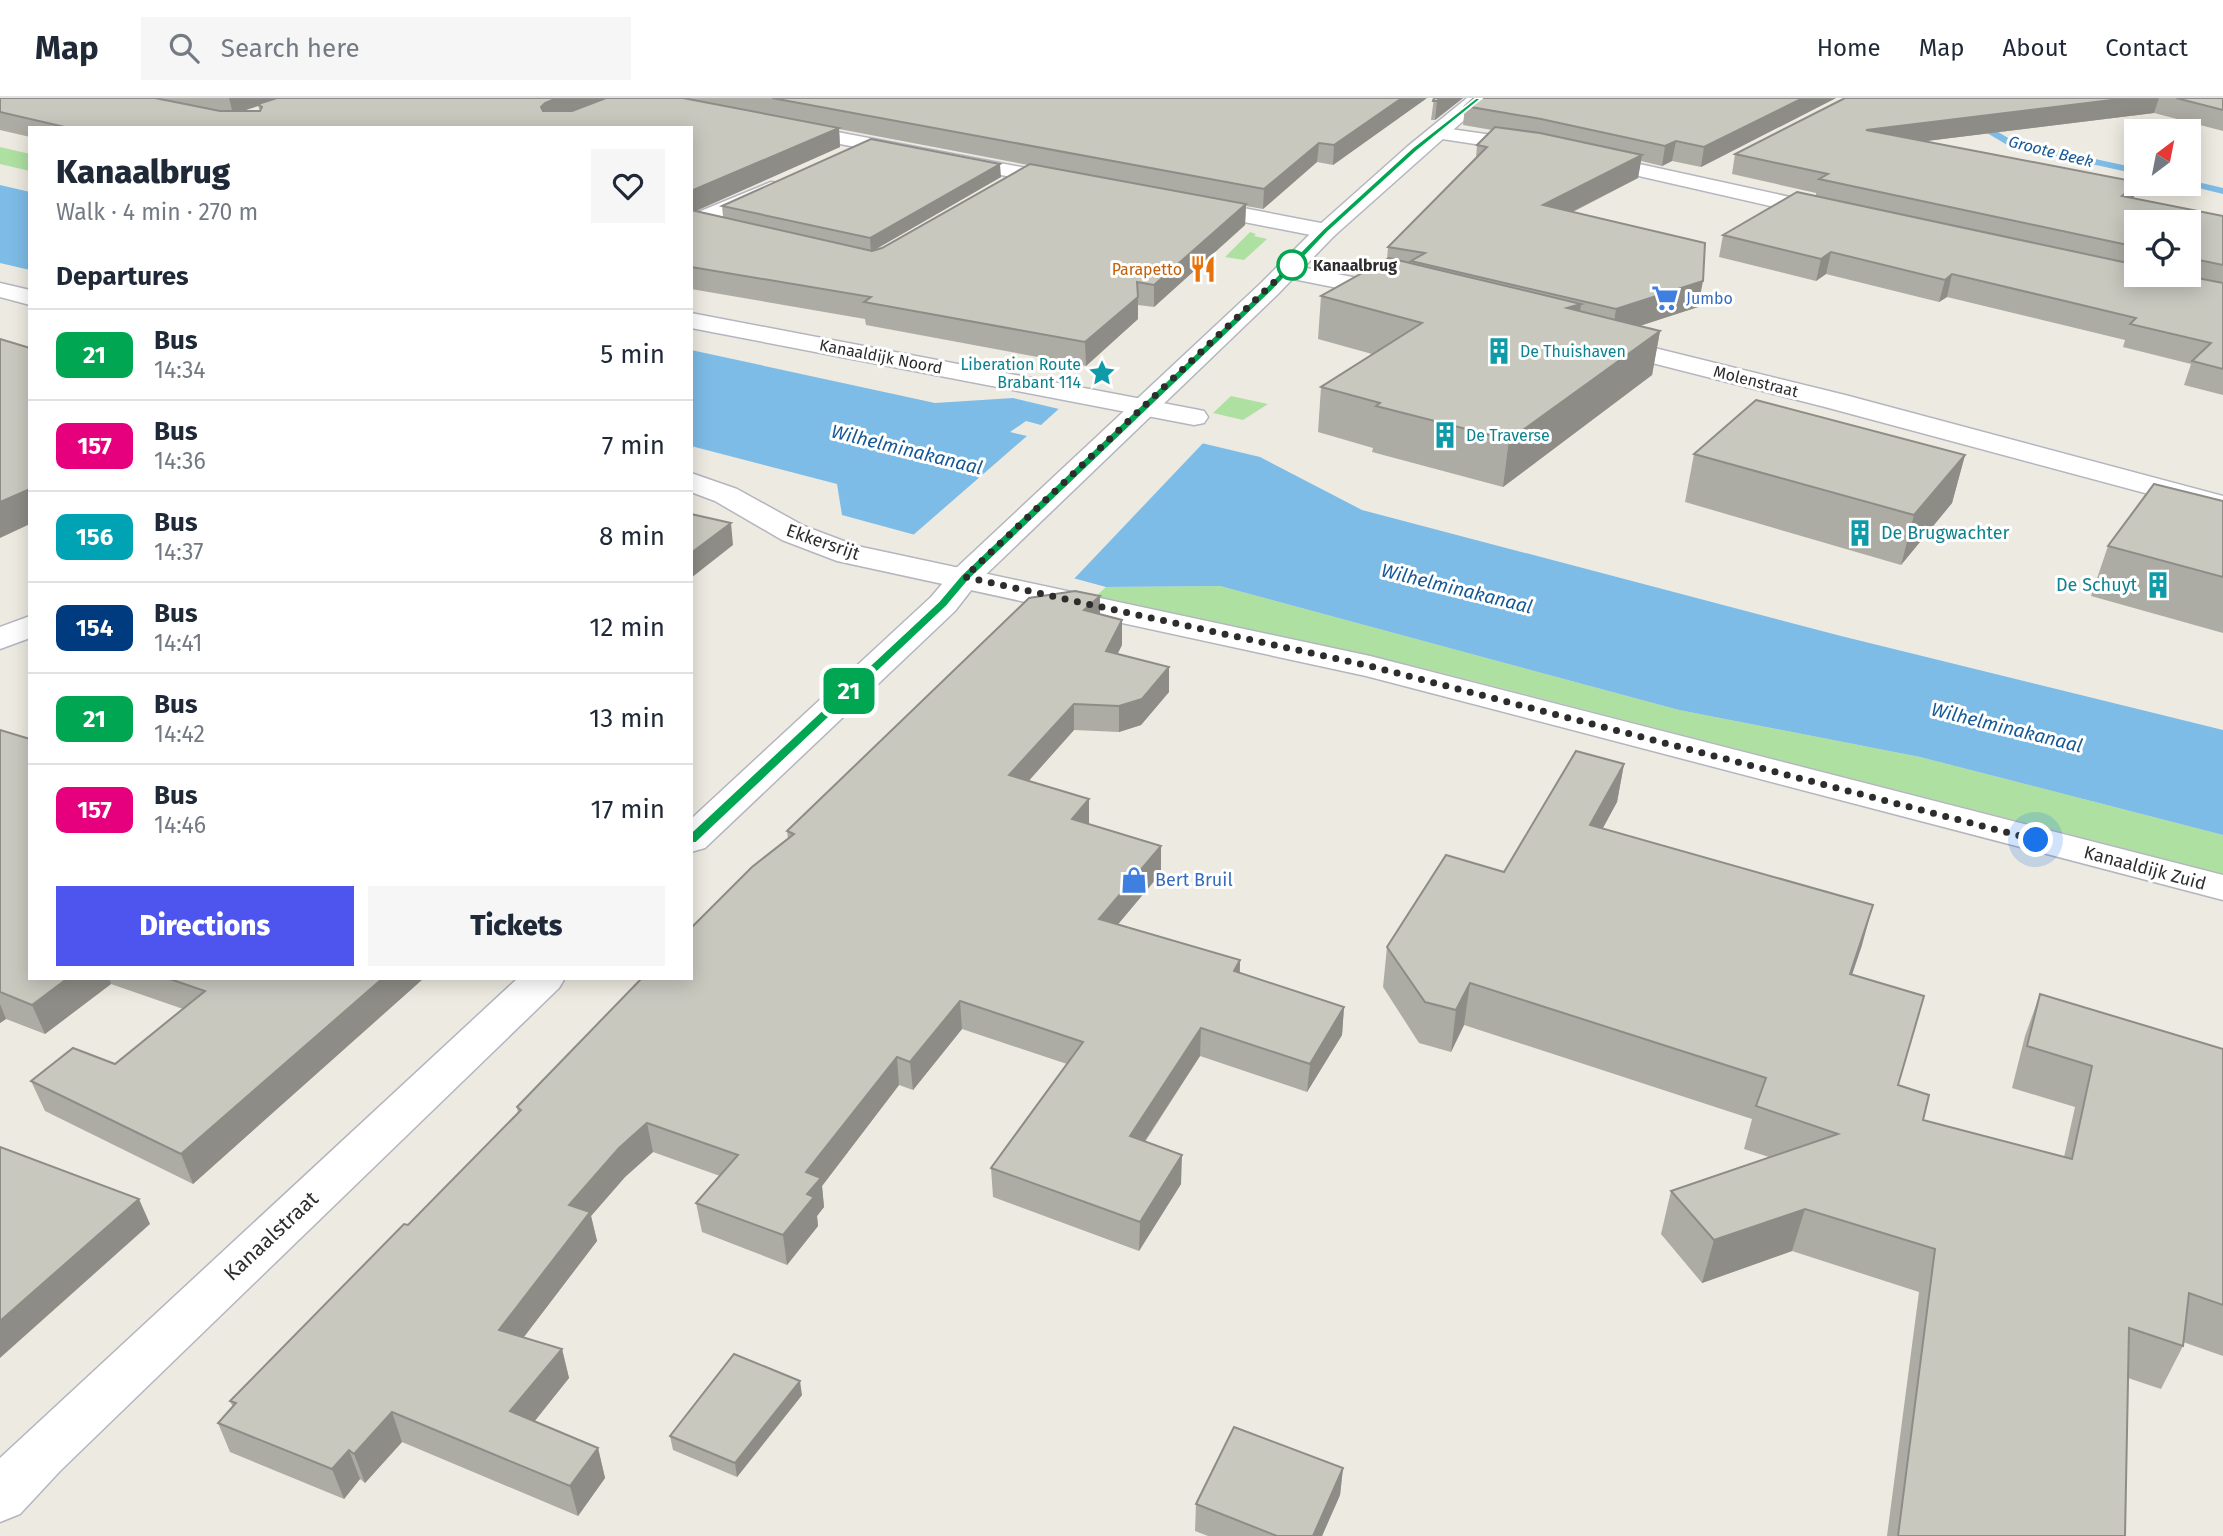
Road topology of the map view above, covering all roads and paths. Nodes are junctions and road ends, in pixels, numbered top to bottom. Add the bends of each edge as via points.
1 (1479, 98) edge
2 (768, 124) edge
3 (1436, 132) junction
4 (870, 144) junction
5 (832, 161) edge
6 (1716, 170) edge
7 (1027, 174) junction
8 (794, 178) edge
9 (1693, 183) junction
10 (1090, 186) edge
11 (1003, 188) edge
12 (1180, 203) edge
13 (1847, 216) edge
14 (693, 223) edge
15 (693, 223) edge
16 (732, 231) edge
17 (1326, 231) junction
18 (1286, 271) junction
19 (0, 290) edge
20 (28, 297) edge
21 (1419, 298) edge
22 (693, 320) edge
23 (1576, 337) edge
24 (1138, 414) junction
25 (1194, 417) dead end
26 (693, 483) edge
27 (2223, 505) edge
28 (976, 567) junction
29 (28, 627) edge
30 (0, 639) edge
31 (693, 838) edge
32 (2223, 888) edge
33 (542, 980) edge
34 (0, 1497) edge

1 - 3 street
2 - 4 street
3 - 9 street via 1557,152
3 - 17 street
4 - 5 street
4 - 7 street
6 - 9 street
7 - 10 street
7 - 11 street
8 - 14 street
9 - 13 street
12 - 17 street
15 - 16 street
17 - 18 street
18 - 21 street
18 - 24 street
19 - 20 street
22 - 24 street, Kanaaldijk Noord
23 - 27 street, Molenstraat
24 - 25 street, Kanaaldijk Noord
24 - 28 street
26 - 28 street, Ekkersrijt via 726,495 785,530 838,550
28 - 31 street via 943,604
28 - 32 street, Kanaaldijk Zuid
29 - 30 street
33 - 34 street, Kanaalstraat

